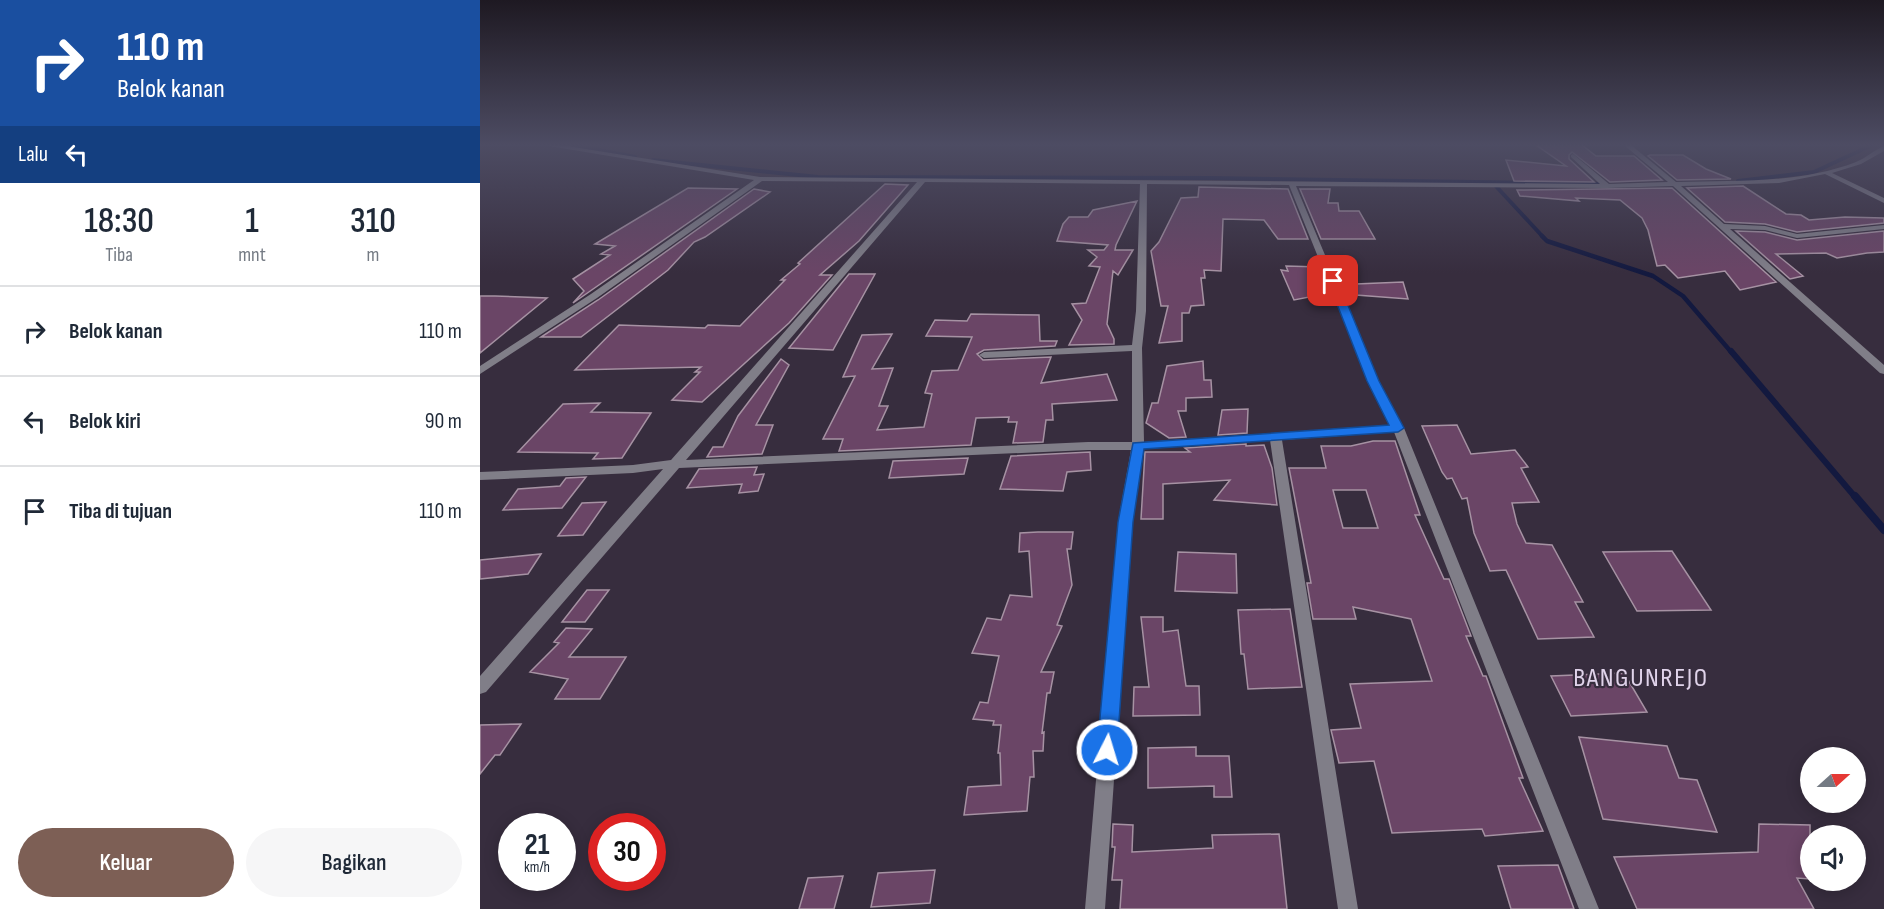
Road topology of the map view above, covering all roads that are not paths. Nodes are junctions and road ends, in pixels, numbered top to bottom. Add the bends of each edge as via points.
1 (748, 187) edge
2 (917, 187) edge
3 (1144, 187) edge
4 (1294, 187) edge
5 (1679, 187) edge
6 (1856, 187) edge
7 (1884, 201) edge
8 (1721, 226) junction
9 (1884, 227) edge
10 (1137, 348) junction
11 (984, 354) dead end
12 (480, 371) edge
13 (1884, 371) edge
14 (1398, 428) junction
15 (1275, 435) junction
16 (1138, 446) junction
17 (673, 464) junction
18 (480, 476) edge
19 (480, 687) edge
20 (1095, 909) edge
21 (1348, 909) edge
22 (1589, 909) edge

1 - 12 street
2 - 17 street
3 - 10 street
4 - 14 street via 1373,381
5 - 8 street
6 - 7 street
8 - 9 street via 1765,228 1797,236
8 - 13 street
10 - 11 street
10 - 16 street
14 - 15 street
14 - 22 street
15 - 16 street
15 - 21 street
16 - 17 street
16 - 20 street via 1125,522
17 - 18 street
17 - 19 street

